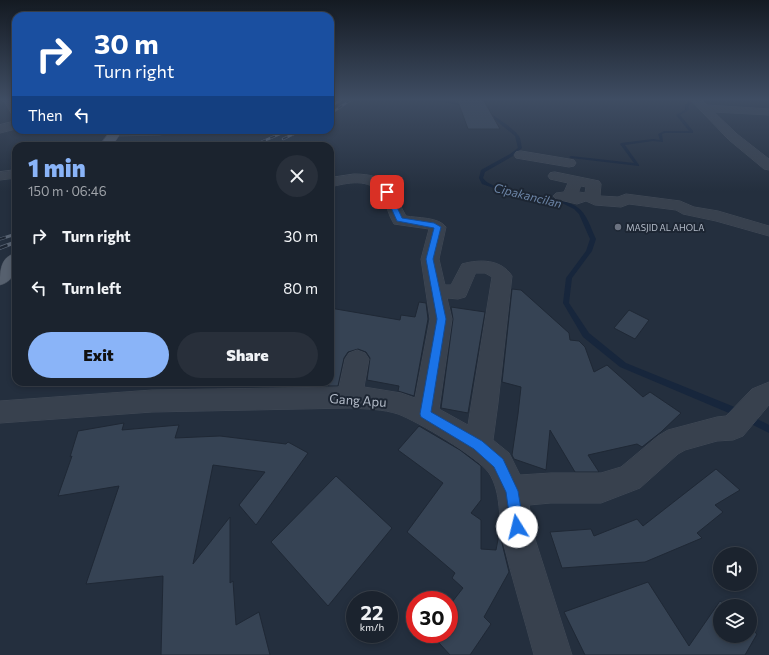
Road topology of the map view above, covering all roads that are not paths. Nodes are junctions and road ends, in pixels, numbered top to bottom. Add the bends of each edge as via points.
1 (726, 130) edge
2 (522, 155) dead end
3 (769, 166) edge
4 (12, 174) edge
5 (0, 176) edge
6 (566, 179) junction
7 (334, 182) edge
8 (561, 196) dead end
9 (769, 231) edge
10 (12, 264) edge
11 (0, 279) edge
12 (437, 291) junction
13 (357, 359) dead end
14 (765, 394) edge
15 (350, 397) junction
16 (0, 412) edge
17 (425, 414) junction
18 (478, 445) junction
19 (512, 491) junction
20 (553, 655) edge

1 - 3 street
2 - 6 street via 568,162
4 - 5 street
6 - 8 street via 571,194 581,197 577,200
6 - 9 street via 594,184 592,198 596,200 621,202 626,199 680,206 690,211 718,216
7 - 12 street via 362,178 375,182 387,192 400,220 438,227 430,259
10 - 11 main road
12 - 17 street via 441,319
12 - 18 street via 458,292 469,268 476,266 496,271 502,276
13 - 15 street
14 - 19 street via 733,428 716,429 678,440 668,445 630,478 601,488
15 - 16 street, Gang Apu via 152,401
15 - 17 street, Gang Apu via 401,404
17 - 18 street, Gang Apu
18 - 19 street, Gang Apu via 499,463
19 - 20 street, Gang Apu via 519,539

